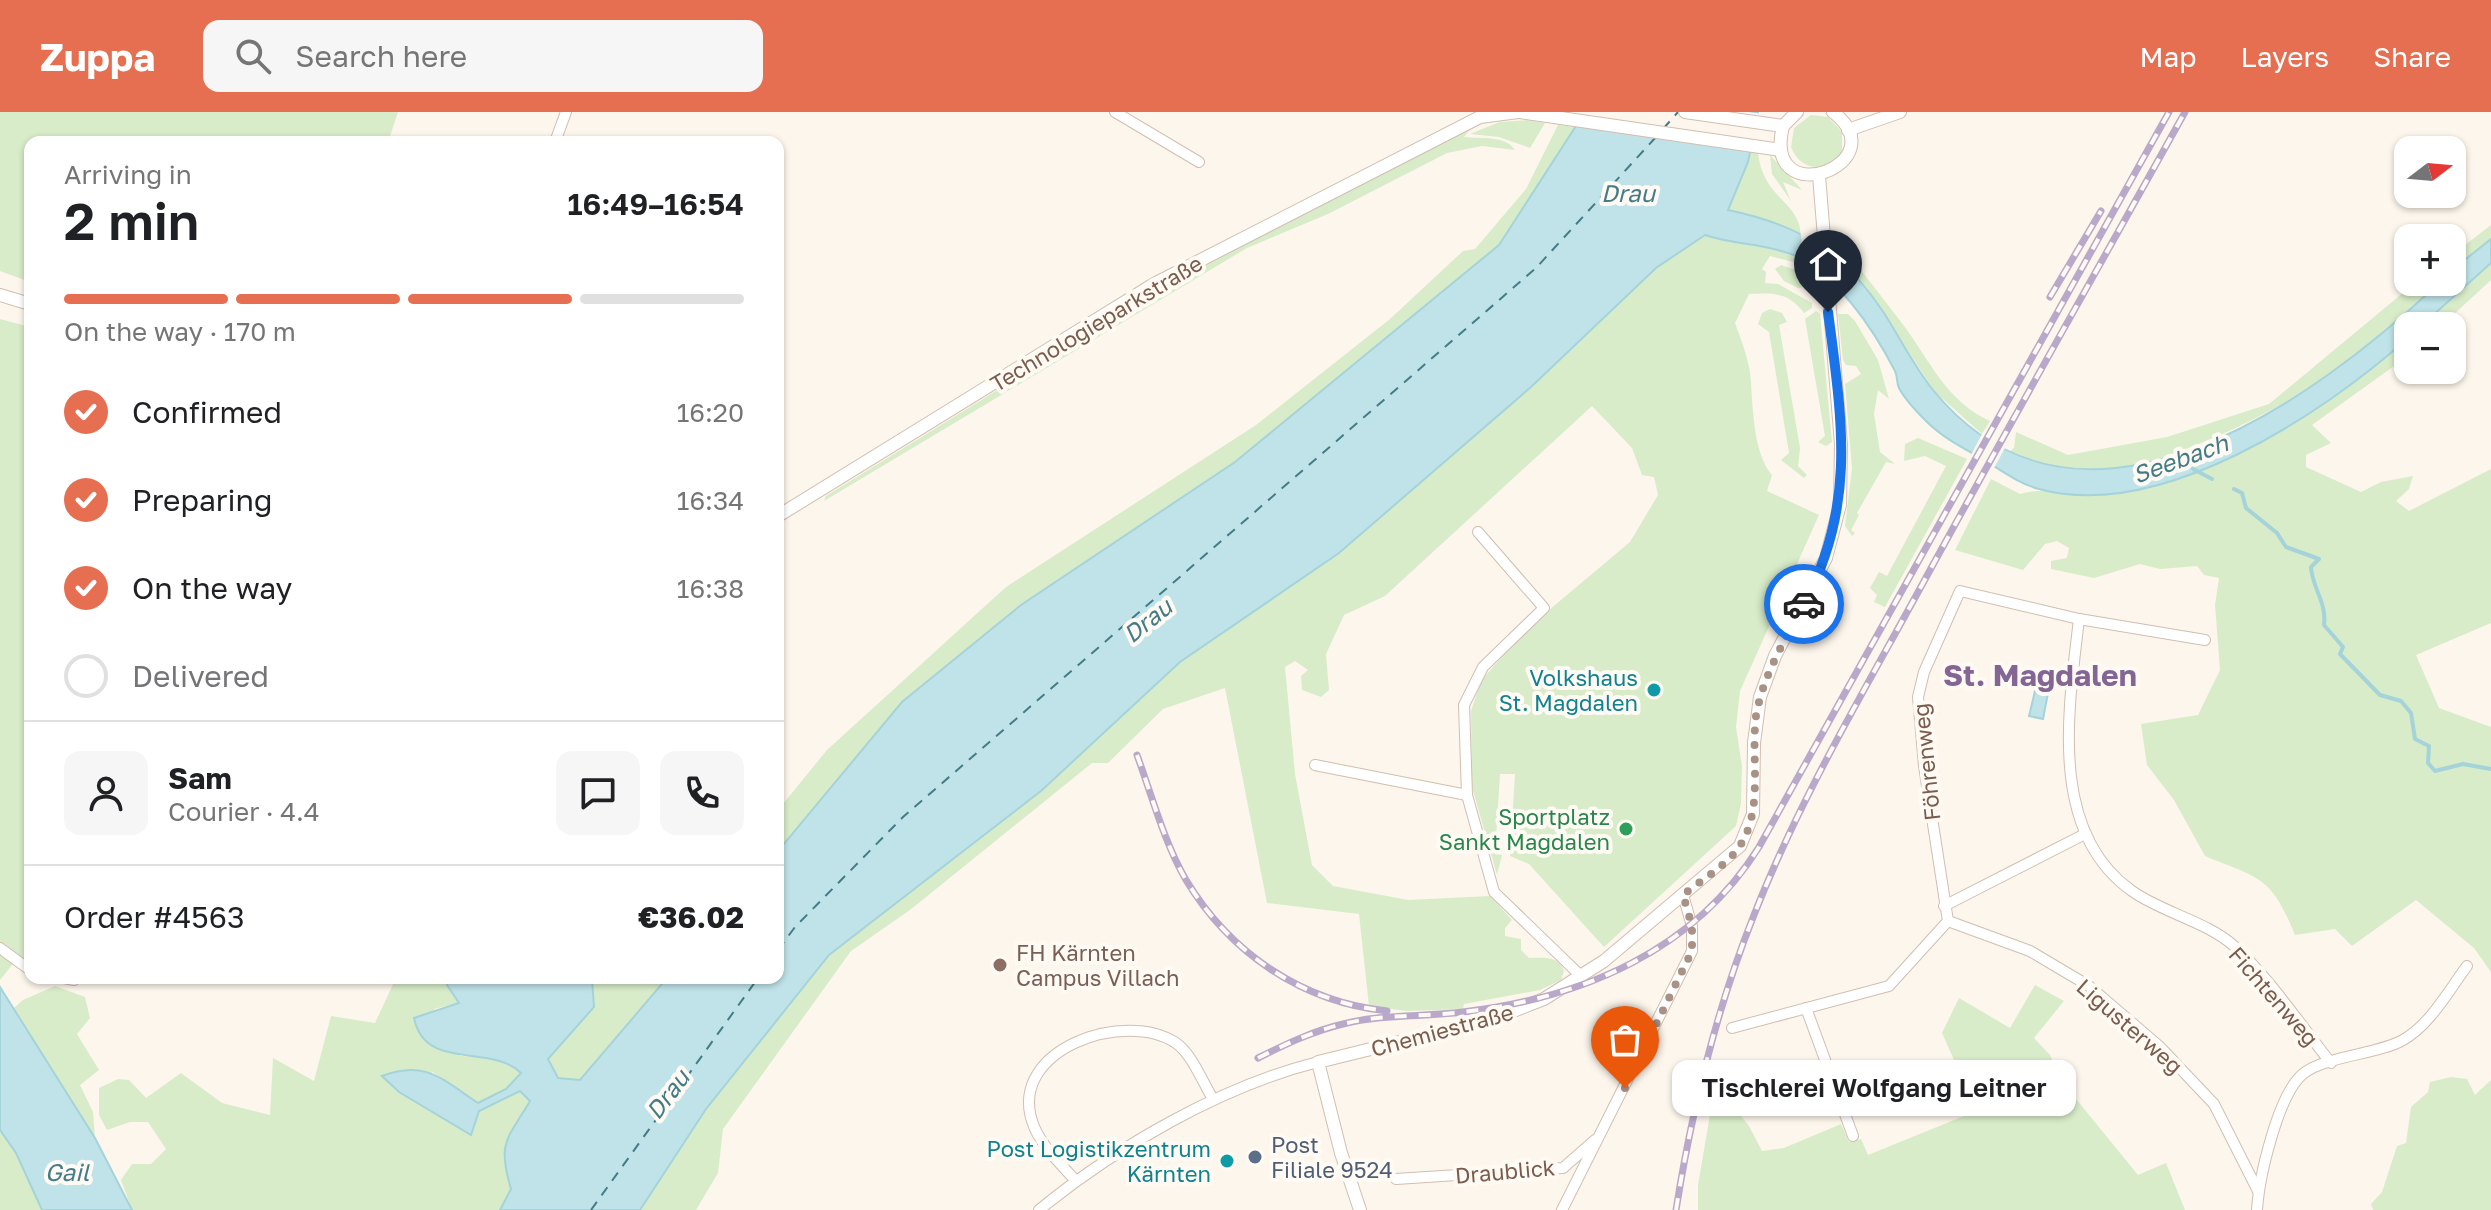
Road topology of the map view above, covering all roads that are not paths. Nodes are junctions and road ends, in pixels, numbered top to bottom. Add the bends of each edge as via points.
1 (566, 112) edge
2 (1115, 112) edge
3 (1472, 112) edge
4 (1519, 112) edge
5 (1685, 112) edge
6 (1797, 112) edge
7 (1833, 112) edge
8 (1900, 112) edge
9 (1538, 113) edge
10 (1780, 125) junction
11 (1848, 130) junction
12 (557, 136) edge
13 (1421, 146) junction
14 (1777, 148) junction
15 (1199, 162) dead end
16 (1819, 176) junction
17 (0, 295) edge
18 (24, 302) edge
19 (784, 512) edge
20 (1478, 532) dead end
21 (2079, 619) junction
22 (2205, 640) dead end
23 (1315, 765) dead end
24 (1467, 795) junction
25 (2085, 834) junction
26 (1683, 895) junction
27 (1944, 906) junction
28 (1948, 921) junction
29 (0, 948) edge
30 (24, 966) edge
31 (2467, 966) dead end
32 (1582, 977) junction
33 (1806, 1008) junction
34 (1732, 1028) dead end
35 (1318, 1062) junction
36 (2331, 1063) junction
37 (1213, 1099) junction
38 (1602, 1134) junction
39 (1853, 1136) dead end
40 (1396, 1179) dead end
41 (1075, 1180) junction
42 (2258, 1191) junction
43 (1039, 1210) edge
44 (1360, 1210) edge
45 (1562, 1210) edge
46 (2257, 1210) edge

1 - 12 street
2 - 15 street
3 - 13 street, Technologieparkstraße
4 - 9 street, Technologieparkstraße
4 - 13 street, Technologieparkstraße via 1480,117
5 - 10 street
6 - 10 street
7 - 11 street
8 - 11 street
9 - 14 street, Technologieparkstraße
10 - 14 street
11 - 16 street via 1849,150 1841,165
13 - 19 street, Technologieparkstraße via 1154,284
14 - 16 street via 1797,172
16 - 26 street, Chemiestraße via 1842,467 1840,505 1815,584 1775,656 1760,697 1749,828 1729,858
17 - 18 street
20 - 24 street via 1544,608 1483,667 1464,705
21 - 22 street, Föhrenweg
21 - 25 street, Fichtenweg via 2067,756
21 - 27 street, Föhrenweg via 1960,591 1918,697
23 - 24 street
24 - 32 street via 1494,892
25 - 27 street
25 - 36 street, Fichtenweg via 2104,867 2128,888 2233,944
26 - 32 street, Chemiestraße
26 - 38 street via 1692,951
27 - 28 street, Föhrenweg
28 - 33 street via 1889,986
28 - 42 street, Ligusterweg via 2030,951 2089,986 2159,1046 2214,1104
29 - 30 street
31 - 36 street via 2443,1002 2403,1040
32 - 35 street, Chemiestraße via 1493,1019
33 - 34 street
33 - 39 street
35 - 37 street
35 - 44 street
36 - 42 street via 2304,1073 2286,1101
37 - 41 street
37 - 41 street via 1182,1049 1156,1035 1111,1034 1056,1054 1033,1078 1030,1114 1037,1135
38 - 40 street, Draublick via 1563,1168
38 - 45 street
41 - 43 street
42 - 46 street

